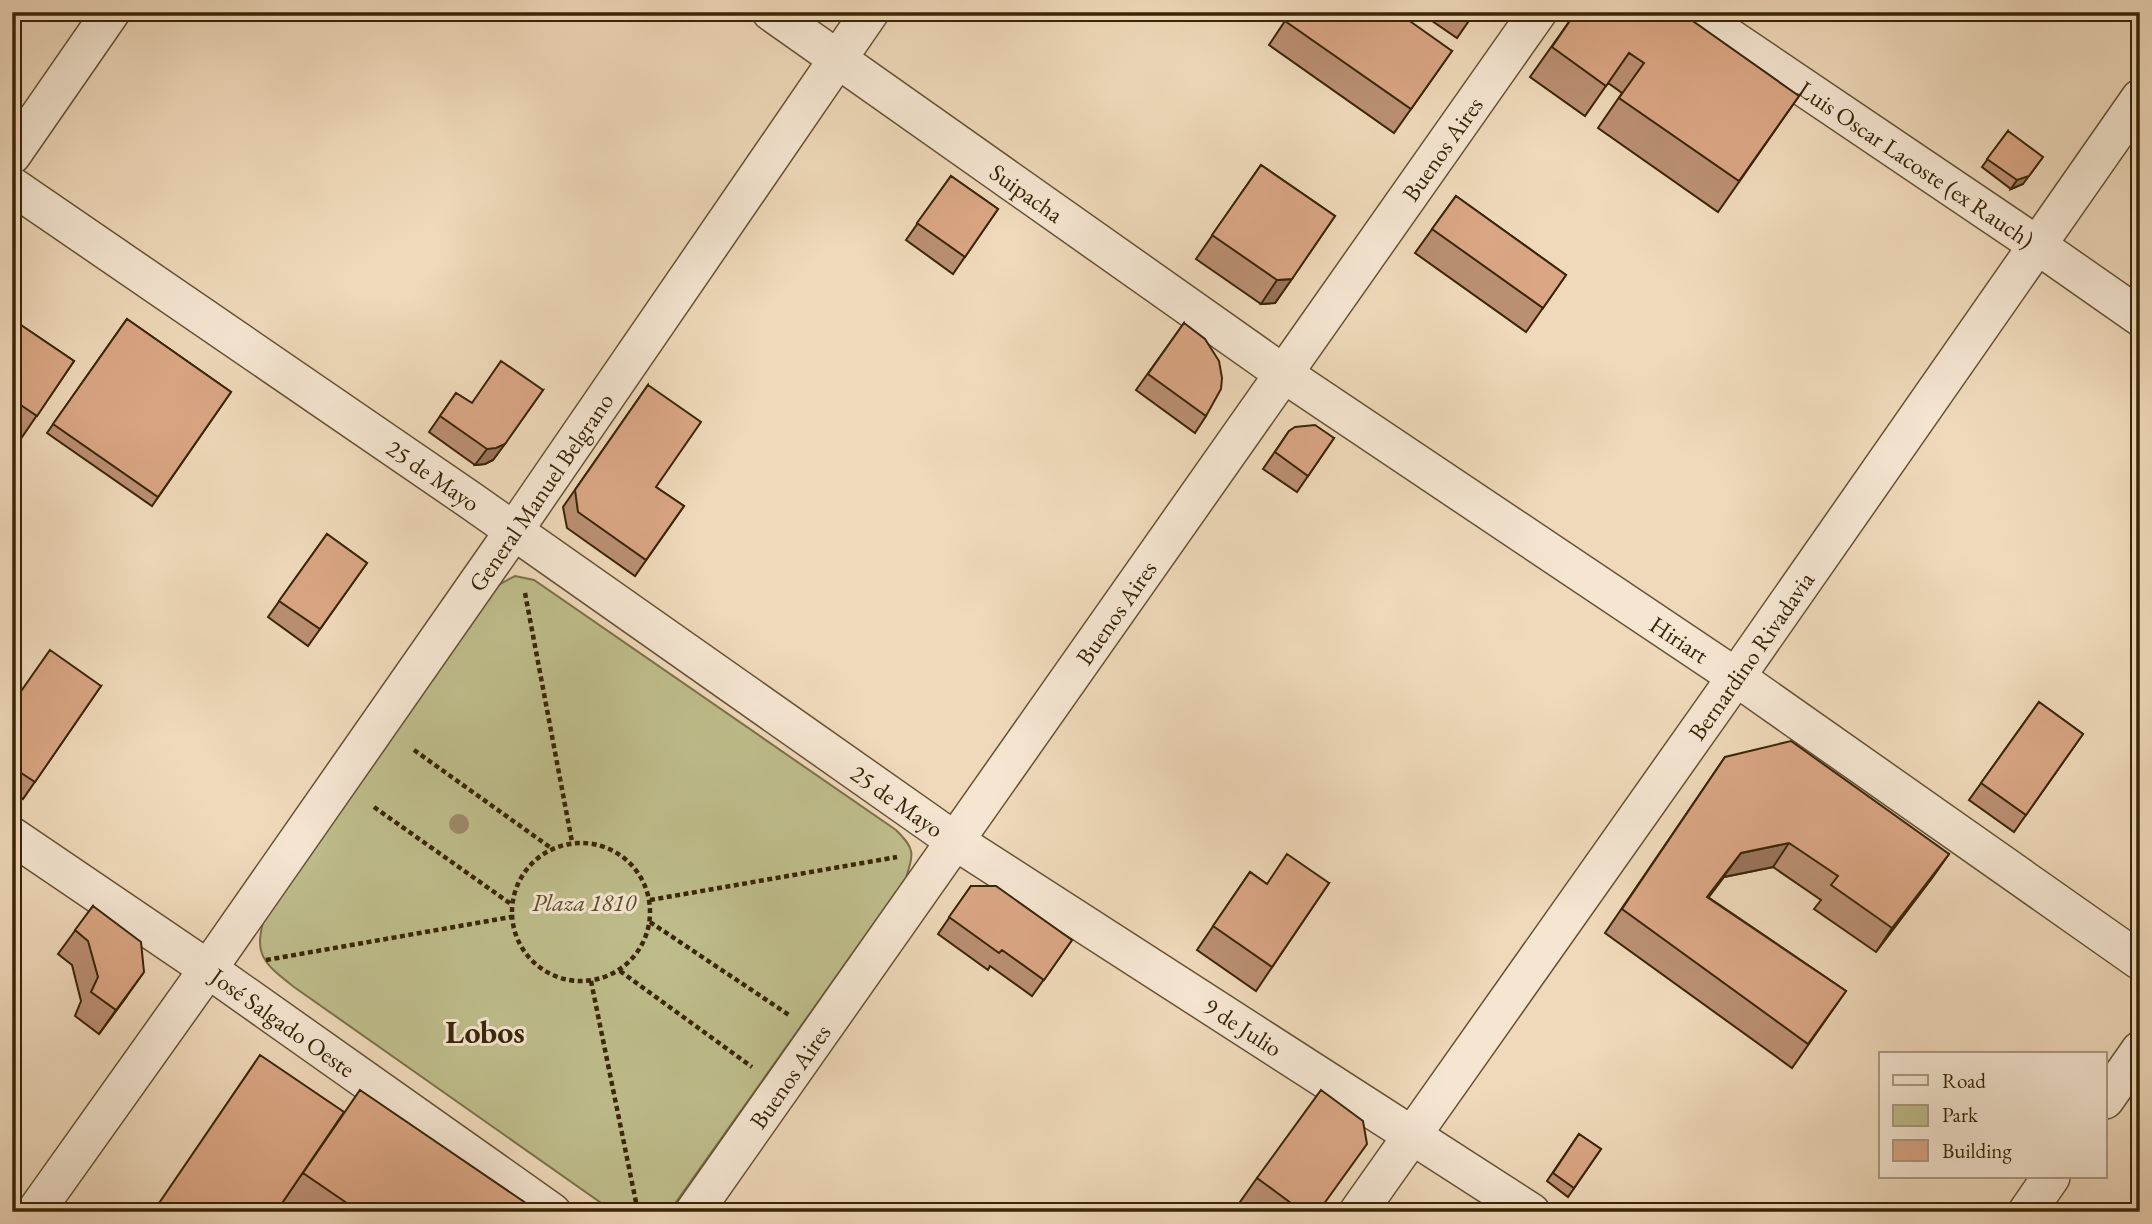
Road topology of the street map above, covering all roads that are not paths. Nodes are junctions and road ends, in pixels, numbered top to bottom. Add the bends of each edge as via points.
1 (111, 12) edge
2 (771, 12) edge
3 (870, 12) edge
4 (1538, 12) edge
5 (1692, 12) edge
6 (838, 59) junction
7 (2140, 98) edge
8 (12, 155) edge
9 (12, 186) edge
10 (2038, 245) junction
11 (2140, 317) edge
12 (1284, 373) junction
13 (513, 531) junction
14 (1736, 677) junction
15 (12, 836) edge
16 (955, 841) junction
17 (2140, 961) edge
18 (208, 969) junction
19 (2140, 1050) edge
20 (2106, 1099) edge
21 (1412, 1133) junction
22 (2050, 1178) edge
23 (35, 1212) edge
24 (552, 1212) edge
25 (694, 1212) edge
26 (1357, 1212) edge
27 (1531, 1212) edge
28 (2027, 1212) edge

1 - 8 street
2 - 6 street, Suipacha
3 - 6 street, General Manuel Belgrano
4 - 12 street, Buenos Aires
5 - 10 street, Luis Oscar Lacoste (ex Rauch)
6 - 12 street, Suipacha
6 - 13 street, General Manuel Belgrano
7 - 10 street, Bernardino Rivadavia
9 - 13 street, 25 de Mayo
10 - 11 street, Luis Oscar Lacoste (ex Rauch)
10 - 14 street, Bernardino Rivadavia
12 - 14 street, Hiriart
12 - 16 street, Buenos Aires
13 - 16 street, 25 de Mayo
13 - 18 street, General Manuel Belgrano
14 - 17 street, Hiriart
14 - 21 street, Bernardino Rivadavia
15 - 18 street, José Salgado Oeste
16 - 21 street, 9 de Julio
16 - 25 street, Buenos Aires
18 - 23 street, General Manuel Belgrano
18 - 24 street, José Salgado Oeste
19 - 20 street
21 - 26 street, Bernardino Rivadavia
21 - 27 street, 9 de Julio
22 - 28 street

